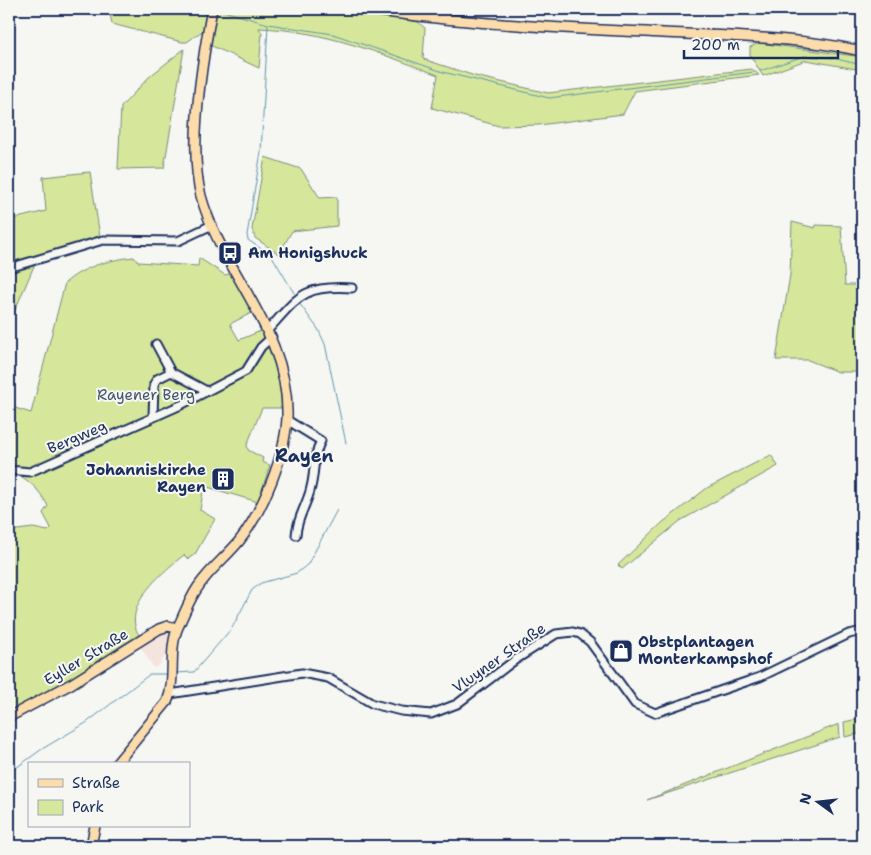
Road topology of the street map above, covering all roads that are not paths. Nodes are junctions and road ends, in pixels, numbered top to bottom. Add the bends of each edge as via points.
1 (212, 9) edge
2 (365, 9) edge
3 (862, 51) edge
4 (212, 226) junction
5 (9, 268) edge
6 (352, 288) dead end
7 (270, 333) junction
8 (156, 344) dead end
9 (171, 372) junction
10 (207, 391) junction
11 (153, 417) junction
12 (287, 420) junction
13 (9, 470) edge
14 (296, 535) dead end
15 (177, 628) junction
16 (862, 631) edge
17 (170, 694) junction
18 (9, 717) edge
19 (118, 762) edge
20 (95, 828) edge
21 (91, 846) edge

1 - 4 main road via 196,144 199,185
2 - 3 main road via 493,25 796,40
4 - 5 street via 178,241 103,240
4 - 7 main road
6 - 7 street, Bergweg via 321,287 307,292 294,302
7 - 10 street, Bergweg via 246,371
7 - 12 main road via 286,388
8 - 9 street
9 - 10 street
9 - 11 street via 154,384
10 - 11 street, Bergweg
11 - 13 street, Bergweg via 30,472
12 - 14 street via 321,441
12 - 15 main road via 268,488 251,524 203,580
15 - 17 main road
15 - 18 main road, Eyller Straße via 159,629 71,684
16 - 17 street, Vluyner Straße via 849,634 760,676 655,713 635,704 590,642 573,632 556,634 530,649 457,704 431,714 373,704 328,678 302,673
17 - 19 main road via 161,712
20 - 21 main road

